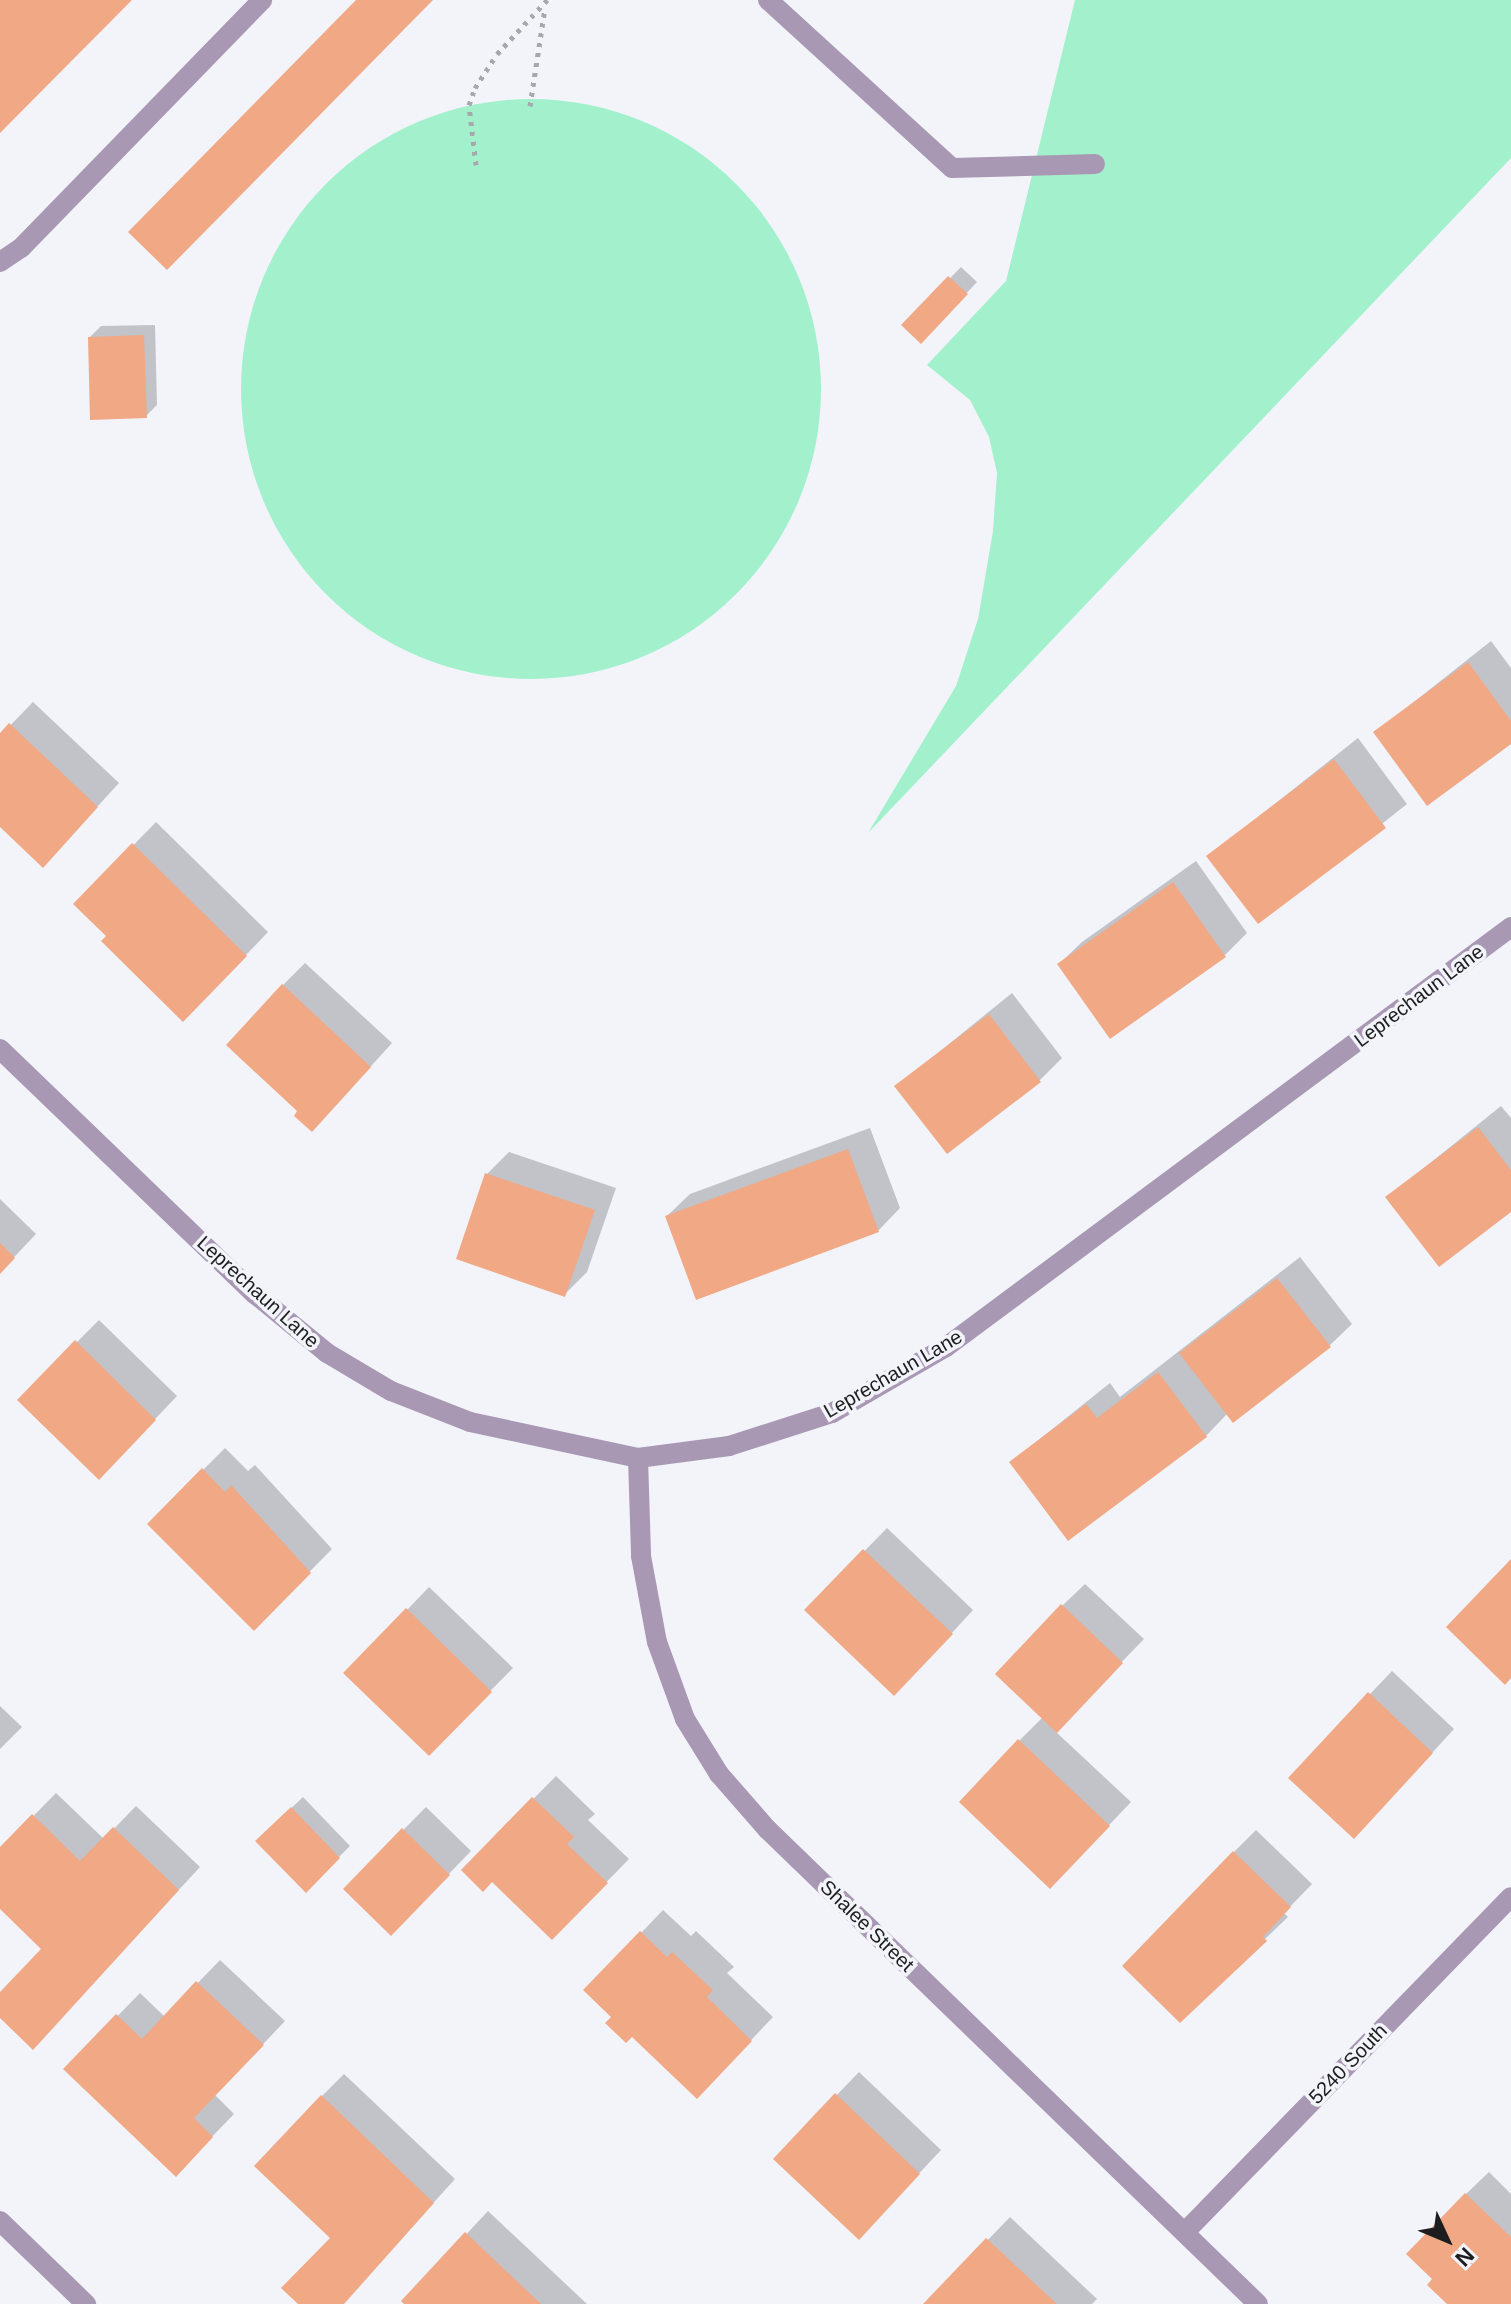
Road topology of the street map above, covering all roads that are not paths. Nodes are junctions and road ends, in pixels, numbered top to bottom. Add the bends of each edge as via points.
1 (262, 0) edge
2 (768, 0) edge
3 (1095, 164) dead end
4 (0, 262) edge
5 (1511, 927) edge
6 (0, 1049) edge
7 (638, 1458) junction
8 (1511, 1897) edge
9 (0, 2221) edge
10 (1185, 2232) junction
11 (86, 2304) edge
12 (1258, 2304) edge

1 - 4 street via 21,248
2 - 3 street via 952,168
5 - 7 street, Leprechaun Lane via 946,1347 832,1413 729,1446
6 - 7 street, Leprechaun Lane via 255,1294 327,1353 391,1391 470,1422
7 - 10 street, Shalee Street via 641,1556 657,1642 685,1719 719,1774 767,1829
8 - 10 street, 5240 South
9 - 11 street
10 - 12 street, Shalee Street

